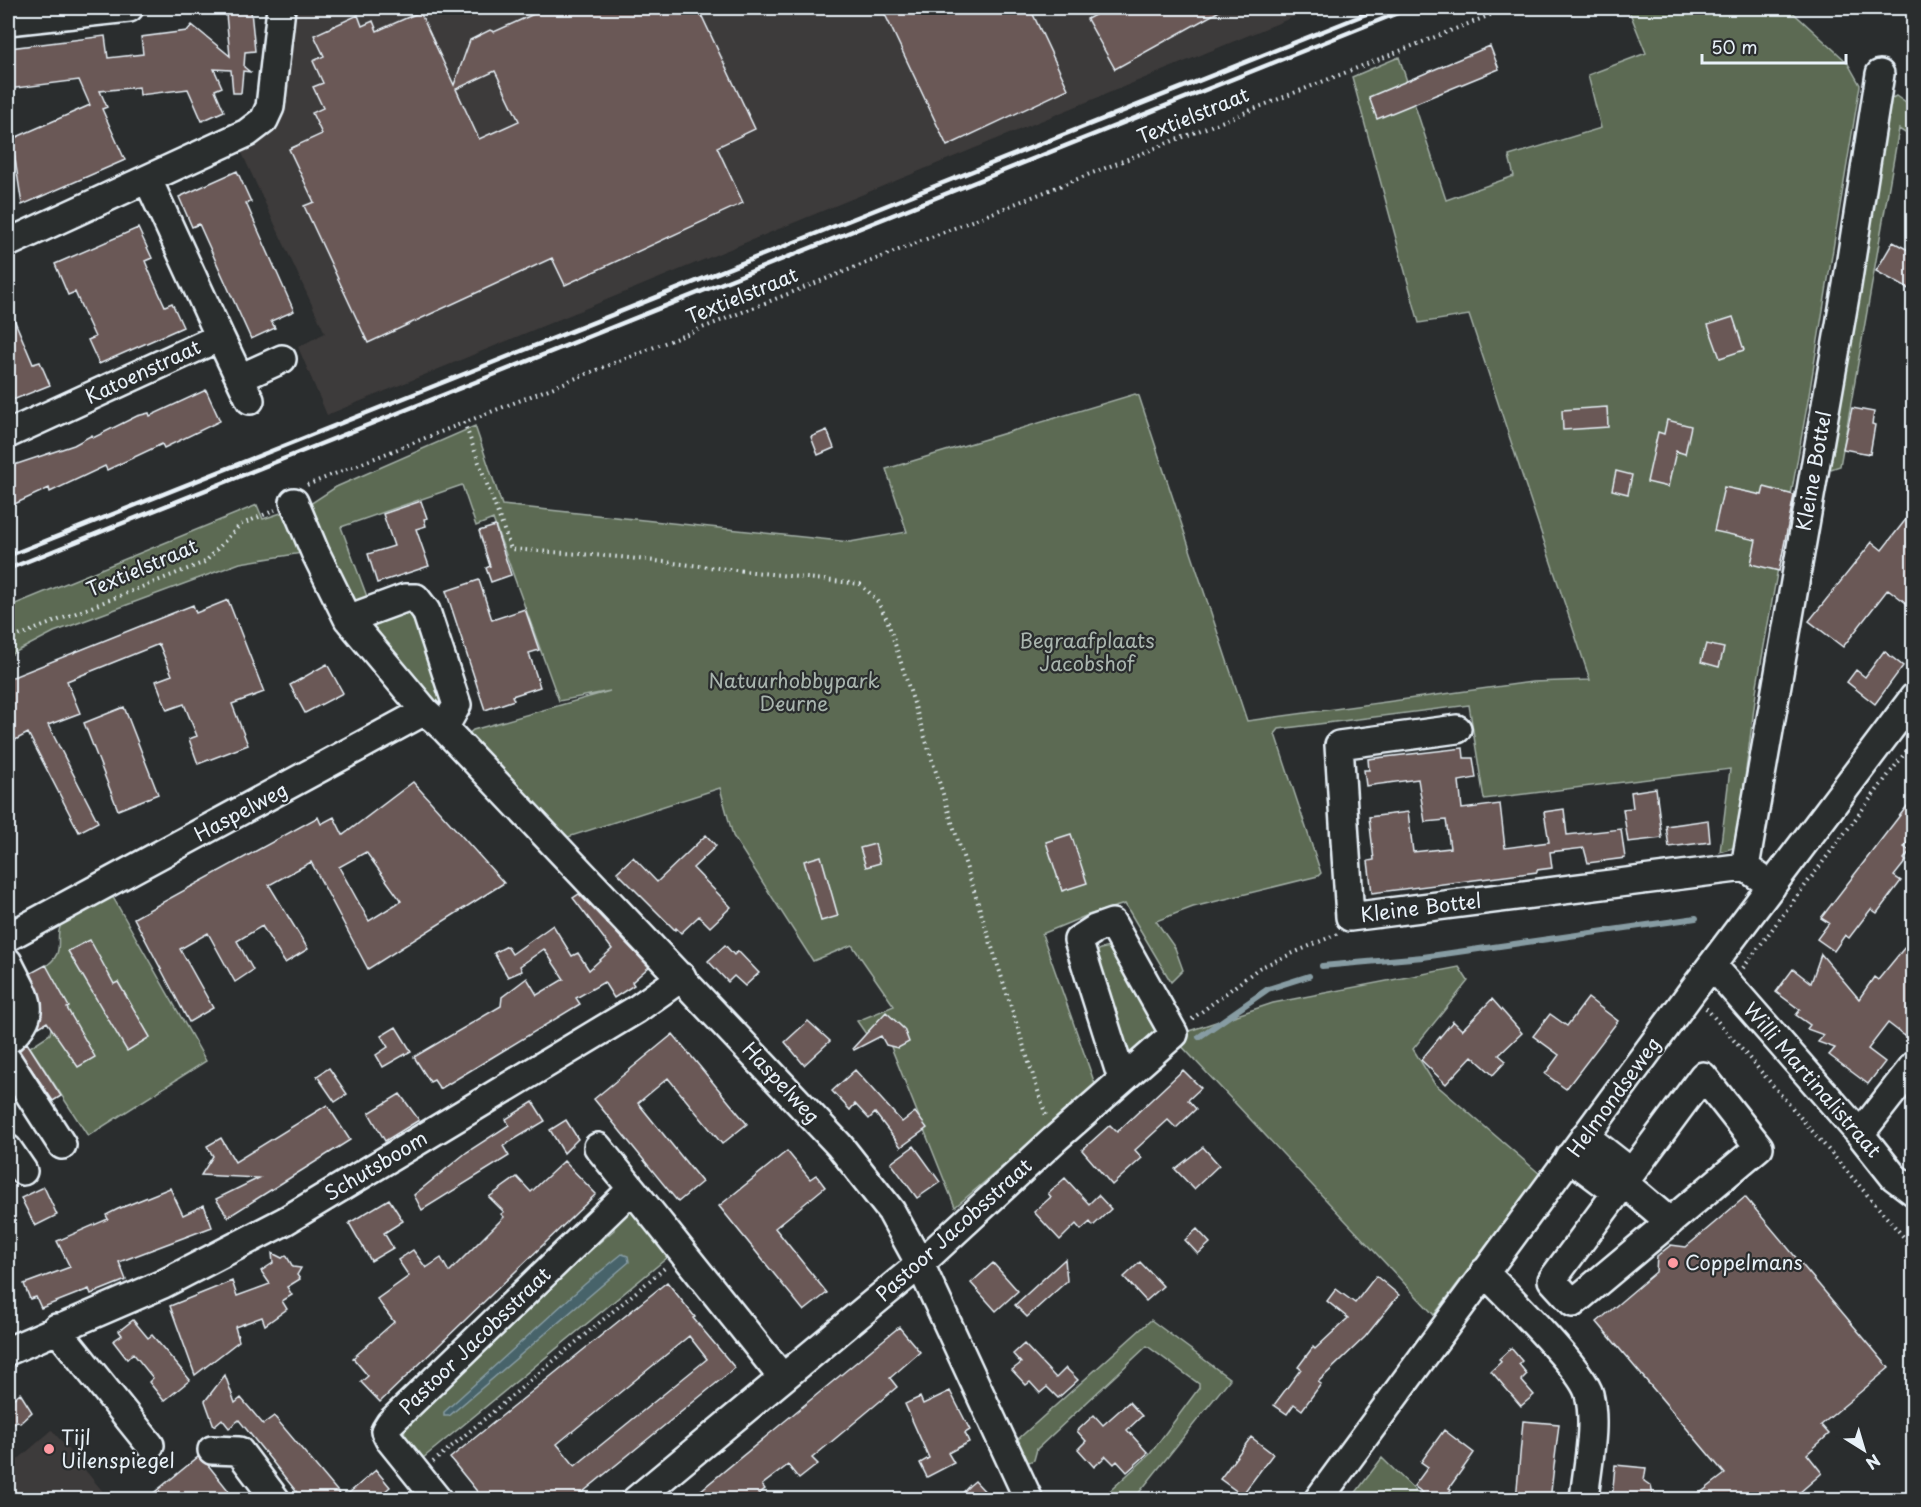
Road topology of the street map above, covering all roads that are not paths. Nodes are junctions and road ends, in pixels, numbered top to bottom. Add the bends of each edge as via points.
1 (129, 8) edge
2 (281, 8) edge
3 (8, 21) edge
4 (1880, 74) dead end
5 (148, 180) junction
6 (8, 243) edge
7 (220, 336) junction
8 (282, 359) dead end
9 (8, 434) edge
10 (294, 502) road end
11 (348, 619) junction
12 (1914, 697) edge
13 (435, 719) junction
14 (1457, 729) dead end
15 (1745, 867) junction
16 (1772, 886) junction
17 (8, 937) edge
18 (8, 962) edge
19 (1713, 966) junction
20 (682, 977) junction
21 (8, 1040) edge
22 (8, 1061) edge
23 (1914, 1065) edge
24 (1122, 1079) junction
25 (1860, 1134) junction
26 (62, 1145) dead end
27 (1577, 1147) junction
28 (598, 1148) dead end
29 (1623, 1182) junction
30 (632, 1189) junction
31 (1914, 1192) edge
32 (1670, 1222) junction
33 (920, 1264) junction
34 (1484, 1272) junction
35 (56, 1328) junction
36 (8, 1351) edge
37 (782, 1377) junction
38 (150, 1445) dead end
39 (212, 1450) dead end
40 (276, 1500) edge
41 (438, 1500) edge
42 (636, 1500) edge
43 (1029, 1500) edge
44 (1318, 1500) edge
45 (1584, 1500) edge

1 - 3 street
2 - 5 street via 270,107 264,120 247,133
4 - 15 street, Kleine Bottel
5 - 6 street
5 - 7 street, Katoenstraat
7 - 8 street via 245,389
7 - 9 street, Katoenstraat
10 - 11 street, Haspelweg
11 - 13 street, Haspelweg
11 - 13 street via 405,598 416,598 426,611 457,705
12 - 16 street, Helmondseweg
13 - 17 street, Haspelweg
13 - 20 street, Haspelweg
14 - 15 street, Kleine Bottel via 1339,745 1350,917
15 - 16 street
16 - 19 street, Helmondseweg
18 - 21 street via 28,1011 26,1020
19 - 25 street, Willi Martinalistraat
19 - 27 street, Helmondseweg
20 - 33 street, Haspelweg via 839,1145 891,1211
20 - 35 street, Schutsboom via 637,1010 285,1221 163,1284
22 - 26 street
23 - 25 street
24 - 24 street, Pastoor Jacobsstraat via 1174,1034 1112,923 1078,939
24 - 33 street, Pastoor Jacobsstraat
25 - 31 street, Willi Martinalistraat via 1894,1177
27 - 29 street
27 - 34 street, Helmondseweg
28 - 30 street
29 - 32 street
29 - 32 street via 1552,1280 1573,1303
29 - 32 street via 1702,1076 1759,1147
30 - 37 street
30 - 41 street, Pastoor Jacobsstraat via 385,1431
33 - 37 street, Pastoor Jacobsstraat
33 - 43 street, Haspelweg
34 - 44 street, Helmondseweg
34 - 45 street via 1573,1368 1588,1392 1592,1417
35 - 36 street, Schutsboom
35 - 38 street
37 - 42 street, Pastoor Jacobsstraat
39 - 40 street via 239,1451

